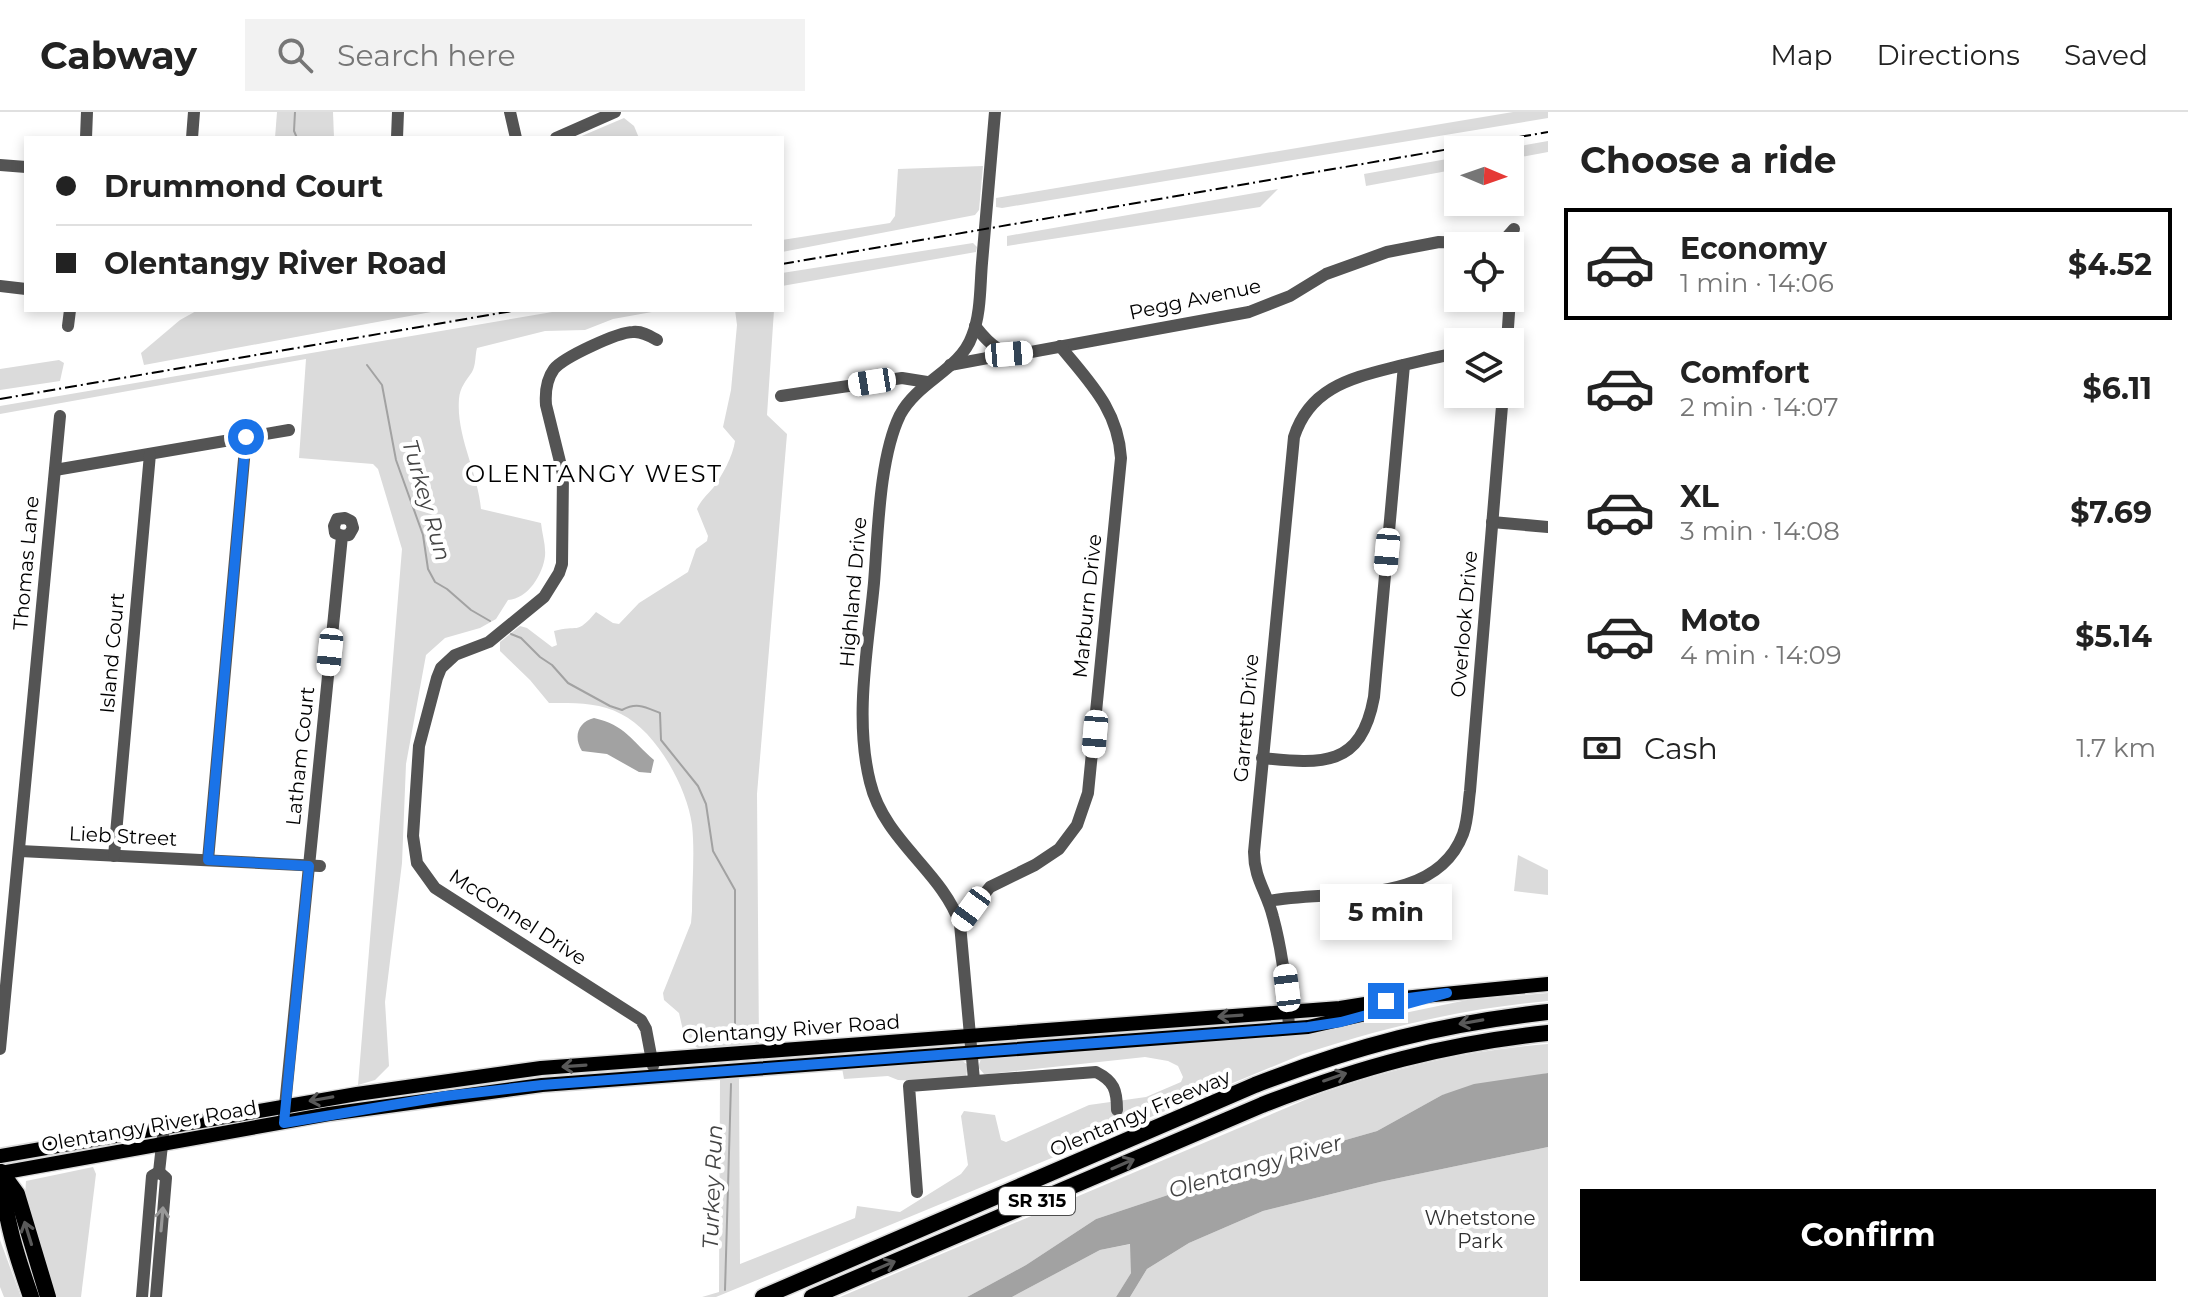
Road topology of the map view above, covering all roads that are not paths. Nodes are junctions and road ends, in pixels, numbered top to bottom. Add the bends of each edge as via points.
1 (87, 112) edge
2 (194, 112) edge
3 (398, 112) edge
4 (510, 112) edge
5 (615, 112) edge
6 (995, 112) edge
7 (86, 136) edge
8 (192, 136) edge
9 (397, 136) edge
10 (516, 136) edge
11 (561, 136) edge
12 (0, 165) edge
13 (24, 167) edge
14 (1514, 229) dead end
15 (1511, 232) edge
16 (1444, 242) edge
17 (0, 286) edge
18 (24, 289) edge
19 (70, 312) edge
20 (68, 326) dead end
21 (975, 326) junction
22 (657, 340) dead end
23 (1060, 346) junction
24 (1009, 354) junction
25 (1444, 356) edge
26 (950, 365) junction
27 (1404, 365) junction
28 (927, 382) junction
29 (781, 396) dead end
30 (1502, 408) edge
31 (60, 416) dead end
32 (289, 430) dead end
33 (246, 437) junction
34 (150, 454) junction
35 (55, 470) junction
36 (1492, 522) junction
37 (1548, 527) edge
38 (342, 536) dead end
39 (1262, 758) junction
40 (20, 851) junction
41 (114, 856) junction
42 (208, 860) junction
43 (315, 866) junction
44 (1269, 901) junction
45 (960, 924) junction
46 (1548, 984) edge
47 (1447, 993) junction
48 (1288, 1012) junction
49 (1548, 1012) edge
50 (1289, 1028) junction
51 (1548, 1033) edge
52 (969, 1036) junction
53 (0, 1049) edge
54 (971, 1052) junction
55 (651, 1060) junction
56 (654, 1076) junction
57 (974, 1080) junction
58 (286, 1106) junction
59 (1117, 1110) dead end
60 (284, 1123) junction
61 (164, 1127) junction
62 (162, 1145) junction
63 (0, 1166) edge
64 (159, 1172) junction
65 (917, 1192) dead end
66 (0, 1221) edge
67 (13, 1241) junction
68 (31, 1297) edge
69 (48, 1297) edge
70 (142, 1297) edge
71 (156, 1297) edge
72 (763, 1297) edge
73 (812, 1297) edge

1 - 7 street
2 - 8 street
3 - 9 street
4 - 10 street
5 - 11 street
6 - 21 street, Highland Drive
12 - 13 street
14 - 15 street
16 - 23 street, Pegg Avenue via 1387,252 1326,274 1249,312
17 - 18 street
19 - 20 street
21 - 24 street
21 - 26 street, Highland Drive via 967,348
22 - 55 street, McConnel Drive via 634,332 616,336 558,364 549,377 546,405 563,474 559,573 544,597 489,642 455,655 441,668 419,746 413,836 417,863 429,882 636,1016 646,1029
23 - 24 street, Pegg Avenue
23 - 45 street, Marburn Drive via 1101,398 1120,440 1088,793 1077,825 1059,849 990,887
24 - 26 street, Pegg Avenue
25 - 27 street
26 - 28 street, Highland Drive
27 - 39 street, Garrett Drive via 1343,382 1319,397 1297,427
27 - 39 street via 1368,725 1350,748 1325,760
28 - 29 street via 902,378
28 - 45 street, Highland Drive via 899,417 886,465 865,683 864,755 886,820 954,907
30 - 36 street, Overlook Drive
31 - 35 street, Thomas Lane
32 - 33 street
33 - 34 street
33 - 42 street
34 - 35 street
34 - 41 street, Island Court
35 - 40 street, Thomas Lane
36 - 37 street
36 - 44 street, Overlook Drive via 1469,802 1463,834 1452,854 1428,875 1399,888
38 - 43 street, Latham Court
39 - 44 street, Garrett Drive via 1254,869
40 - 41 street, Lieb Street
40 - 53 street, Thomas Lane
41 - 42 street, Lieb Street
42 - 43 street, Lieb Street
43 - 58 street, Latham Court
44 - 48 street, Garrett Drive via 1283,954
45 - 52 street, Highland Drive
46 - 47 main road, Olentangy River Road
47 - 48 main road, Olentangy River Road
47 - 50 main road, Olentangy River Road via 1341,1022
48 - 50 street, Garrett Drive
48 -> 52 main road, Olentangy River Road
49 -> 72 highway, Olentangy Freeway / SR 315 via 1431,1029 1325,1058
50 - 54 main road, Olentangy River Road
73 -> 51 highway, Olentangy Freeway / SR 315 via 1331,1078 1435,1049
52 - 54 street, Highland Drive
52 - 55 main road, Olentangy River Road
54 - 56 main road, Olentangy River Road
54 - 57 street, Highland Drive
55 - 56 street, McConnel Drive
55 -> 58 main road, Olentangy River Road via 475,1076
56 - 60 main road, Olentangy River Road via 458,1095
57 - 59 street via 1096,1072 1115,1087
57 - 65 street via 909,1086
58 - 60 street, Latham Court
58 - 61 main road, Olentangy River Road
60 - 62 main road, Olentangy River Road
61 - 62 street
61 - 63 main road, Olentangy River Road
62 - 63 main road, Olentangy River Road
62 - 64 street
63 - 67 highway
69 -> 63 highway via 17,1194
64 - 70 street via 152,1176
71 -> 64 street via 166,1178
66 - 67 highway
67 - 68 highway

